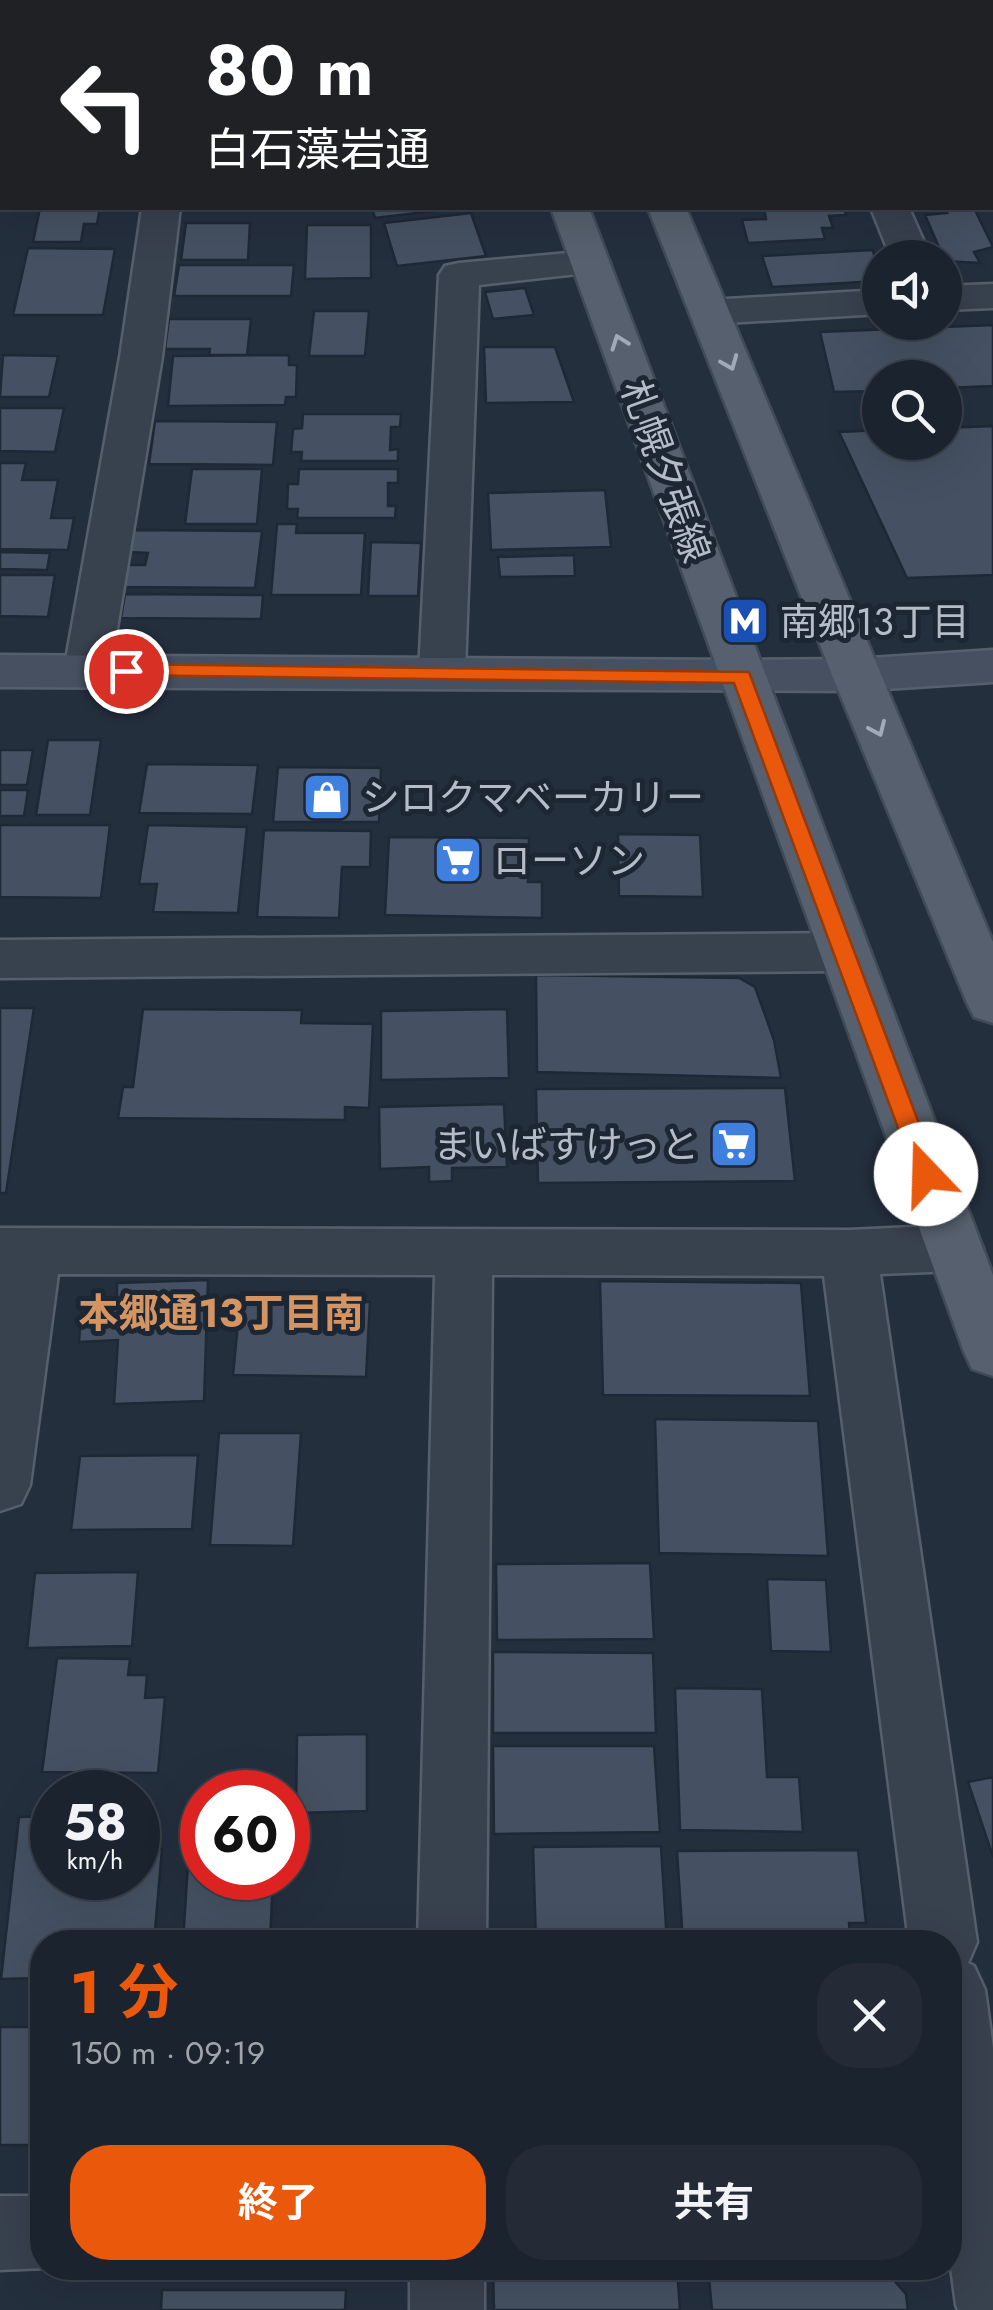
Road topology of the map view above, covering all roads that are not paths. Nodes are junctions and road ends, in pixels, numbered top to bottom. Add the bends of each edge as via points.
1 (161, 210) edge
2 (571, 210) edge
3 (668, 210) edge
4 (891, 210) edge
5 (903, 240) edge
6 (590, 264) junction
7 (993, 296) edge
8 (962, 297) edge
9 (862, 303) edge
10 (710, 312) junction
11 (993, 666) edge
12 (87, 670) junction
13 (0, 672) edge
14 (442, 672) junction
15 (855, 675) junction
16 (742, 676) junction
17 (842, 952) junction
18 (0, 959) edge
19 (993, 1003) edge
20 (954, 1248) junction
21 (464, 1250) junction
22 (17, 1251) edge
23 (850, 1252) junction
24 (993, 1352) edge
25 (0, 1485) edge
26 (452, 1930) edge
27 (942, 1930) edge
28 (962, 2098) edge
29 (975, 2215) edge
30 (0, 2232) edge
31 (30, 2232) edge
32 (447, 2280) edge
33 (993, 2306) edge
34 (447, 2310) edge

1 - 12 street
2 - 6 main road, 札幌夕張線
3 - 10 main road
4 - 5 street
6 - 14 street via 459,275
16 -> 6 main road, 札幌夕張線
7 - 8 street
9 - 10 street
10 -> 15 main road
11 - 15 main road
12 - 13 main road
12 - 14 main road
14 - 16 main road
15 - 16 main road
15 -> 19 main road
16 - 17 main road, 札幌夕張線
17 - 18 street
17 - 20 main road, 札幌夕張線
20 - 23 street
20 - 24 main road, 札幌夕張線
21 - 22 street
21 - 23 street
21 - 26 street
22 - 25 street
23 - 27 street
28 - 29 street
29 - 33 street
30 - 31 street
32 - 34 street

